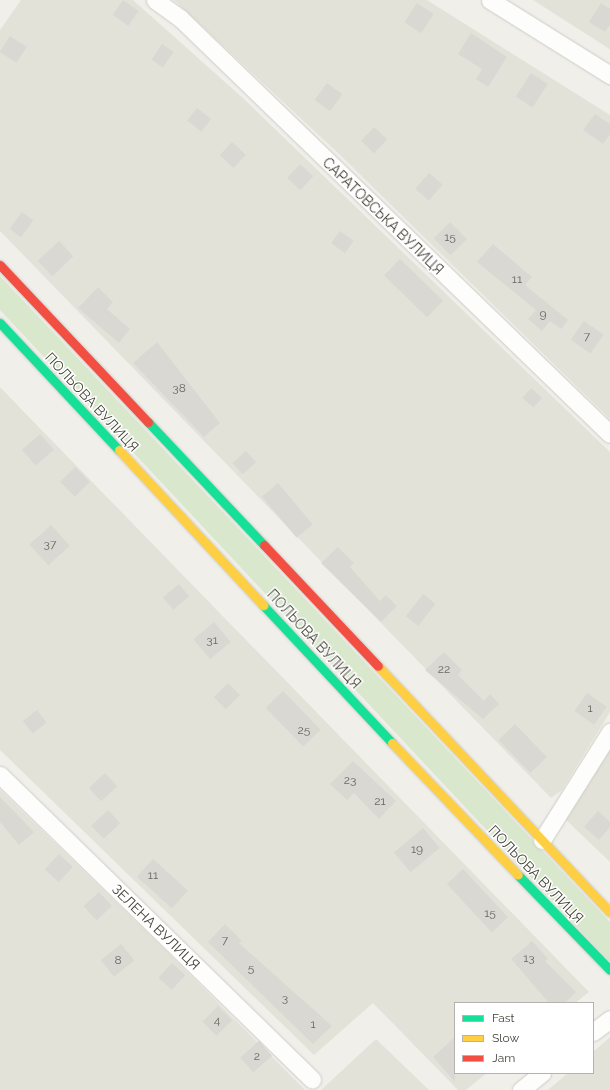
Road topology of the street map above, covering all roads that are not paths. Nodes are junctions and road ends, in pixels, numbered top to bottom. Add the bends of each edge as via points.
1 (155, 0) edge
2 (490, 0) edge
3 (610, 75) edge
4 (0, 266) edge
5 (0, 323) edge
6 (610, 434) edge
7 (610, 732) edge
8 (0, 775) edge
9 (542, 840) junction
10 (610, 912) edge
11 (610, 970) edge
12 (610, 1019) edge
13 (594, 1031) edge
14 (541, 1074) edge
15 (312, 1079) dead end
16 (521, 1090) edge

1 - 6 street, САРАТОВСЬКА ВУЛИЦЯ via 180,18
2 - 3 street
4 - 9 main road, ПОЛЬОВА ВУЛИЦЯ
5 - 11 main road, ПОЛЬОВА ВУЛИЦЯ via 448,802
7 - 9 street
8 - 15 street, ЗЕЛЕНА ВУЛИЦЯ
9 - 10 main road, ПОЛЬОВА ВУЛИЦЯ
12 - 13 street
14 - 16 street

